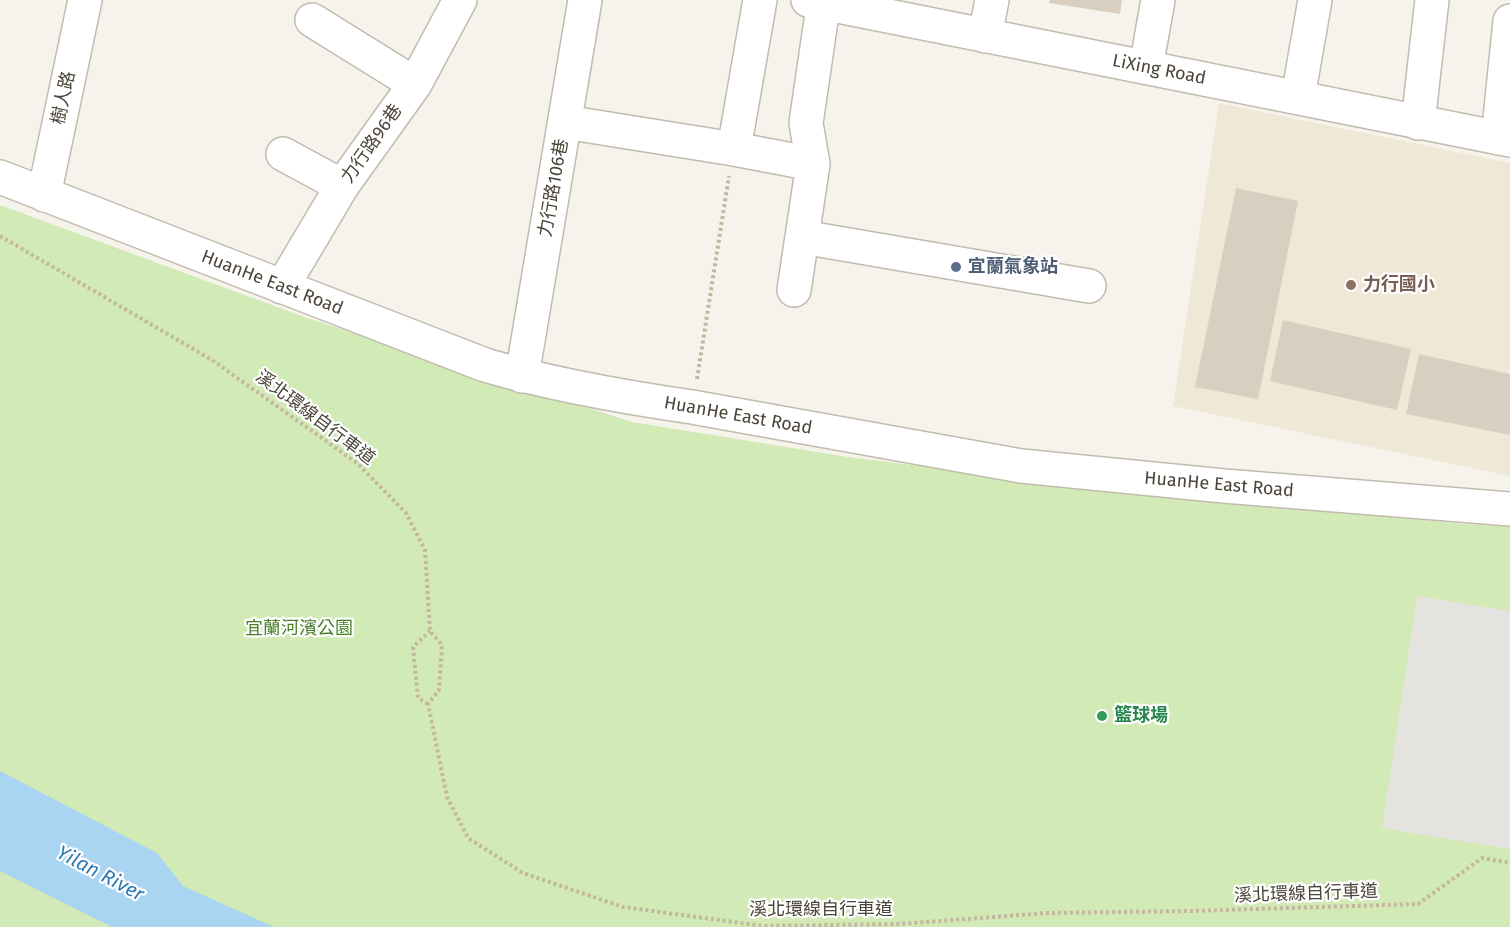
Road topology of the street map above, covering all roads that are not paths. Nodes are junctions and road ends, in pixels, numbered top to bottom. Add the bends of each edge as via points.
1 (85, 0) edge
2 (460, 0) edge
3 (585, 0) edge
4 (760, 0) edge
5 (992, 0) edge
6 (1158, 0) edge
7 (1316, 0) edge
8 (1432, 0) edge
9 (818, 1) edge
10 (312, 20) dead end
11 (1510, 21) edge
12 (986, 36) junction
13 (1146, 67) junction
14 (415, 84) junction
15 (1298, 97) junction
16 (566, 122) junction
17 (1418, 123) junction
18 (1504, 139) edge
19 (734, 149) junction
20 (283, 154) dead end
21 (813, 164) junction
22 (0, 177) edge
23 (342, 186) junction
24 (44, 195) junction
25 (802, 237) junction
26 (1089, 286) dead end
27 (282, 287) junction
28 (794, 290) dead end
29 (522, 376) junction
30 (1510, 509) edge

1 - 24 street, 樹人路
2 - 14 street, 力行路96巷
3 - 16 street, 力行路106巷
4 - 19 street
5 - 12 street
6 - 13 street
7 - 15 street
8 - 17 street
9 - 12 street, LiXing Road
9 - 21 street via 806,123
10 - 14 street
11 - 18 street
12 - 13 street, LiXing Road
13 - 15 street, LiXing Road
14 - 23 street, 力行路96巷
15 - 17 street, LiXing Road
16 - 19 street
16 - 29 street, 力行路106巷
17 - 18 street, LiXing Road
19 - 21 street
20 - 23 street
21 - 25 street
22 - 24 street, HuanHe East Road
23 - 27 street, 力行路96巷
24 - 27 street, HuanHe East Road
25 - 26 street
25 - 28 street
27 - 29 street, HuanHe East Road
29 - 30 street, HuanHe East Road via 1021,466

